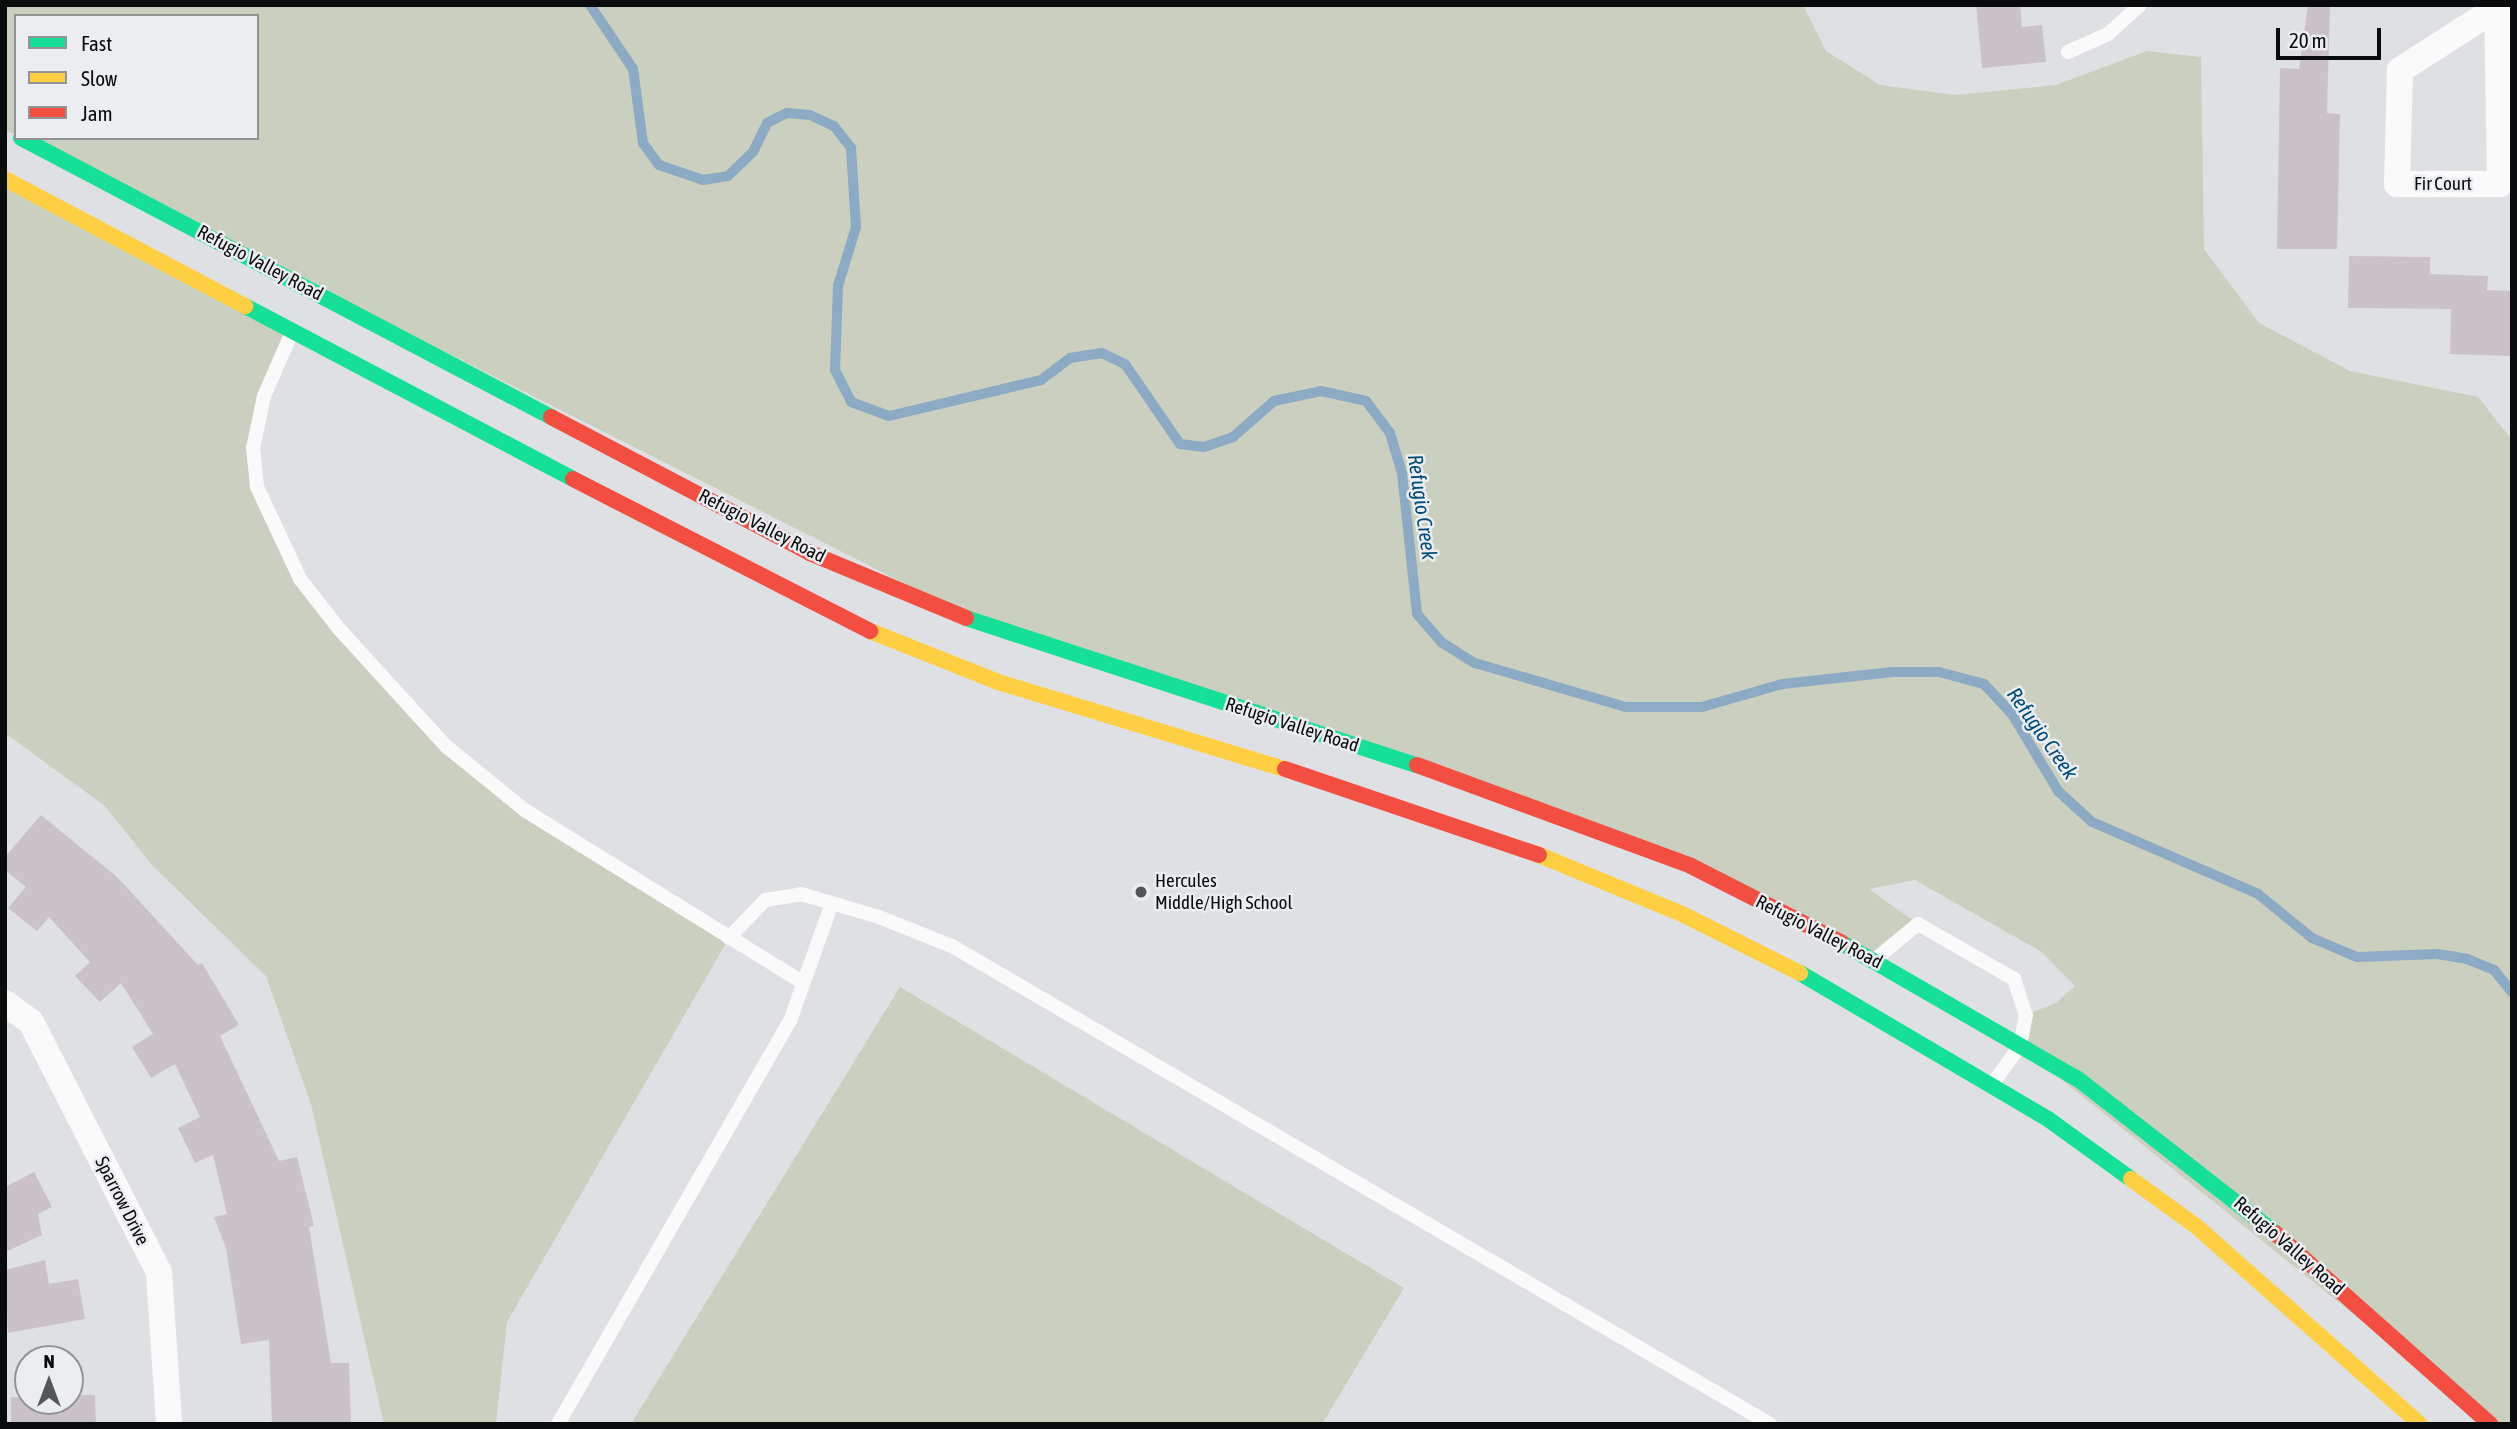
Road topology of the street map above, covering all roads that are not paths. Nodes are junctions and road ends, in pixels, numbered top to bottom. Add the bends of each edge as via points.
1 (2140, 5) edge
2 (2497, 6) edge
3 (2068, 51) dead end
4 (25, 140) edge
5 (5, 179) edge
6 (293, 330) junction
7 (832, 903) junction
8 (729, 938) junction
9 (1874, 959) junction
10 (803, 982) junction
11 (5, 1003) edge
12 (2020, 1046) junction
13 (1993, 1083) junction
14 (169, 1424) edge
15 (558, 1424) edge
16 (1770, 1424) edge
17 (2420, 1424) edge
18 (2490, 1424) edge

1 - 3 lane via 2108,34
2 - 2 street, Fir Court via 2500,184 2398,184 2400,70
4 - 9 street, Refugio Valley Road via 810,553 1005,634 1429,769 1691,866
5 - 6 street
6 - 8 lane via 264,396 253,448 257,487 300,579 393,693 447,747 537,818
6 - 13 street via 887,639 998,681 1415,809 1549,859 1682,914 1843,995
7 - 8 lane via 801,894 765,900
7 - 10 lane
7 - 16 lane via 952,946
8 - 10 lane
9 - 12 street, Refugio Valley Road
9 - 12 lane via 1918,924 2014,979 2026,1015
10 - 15 lane via 790,1021
11 - 14 street, Sparrow Drive via 31,1022 159,1272
12 - 13 lane
12 - 18 street, Refugio Valley Road via 2078,1079 2238,1200
13 - 17 street via 2196,1226

